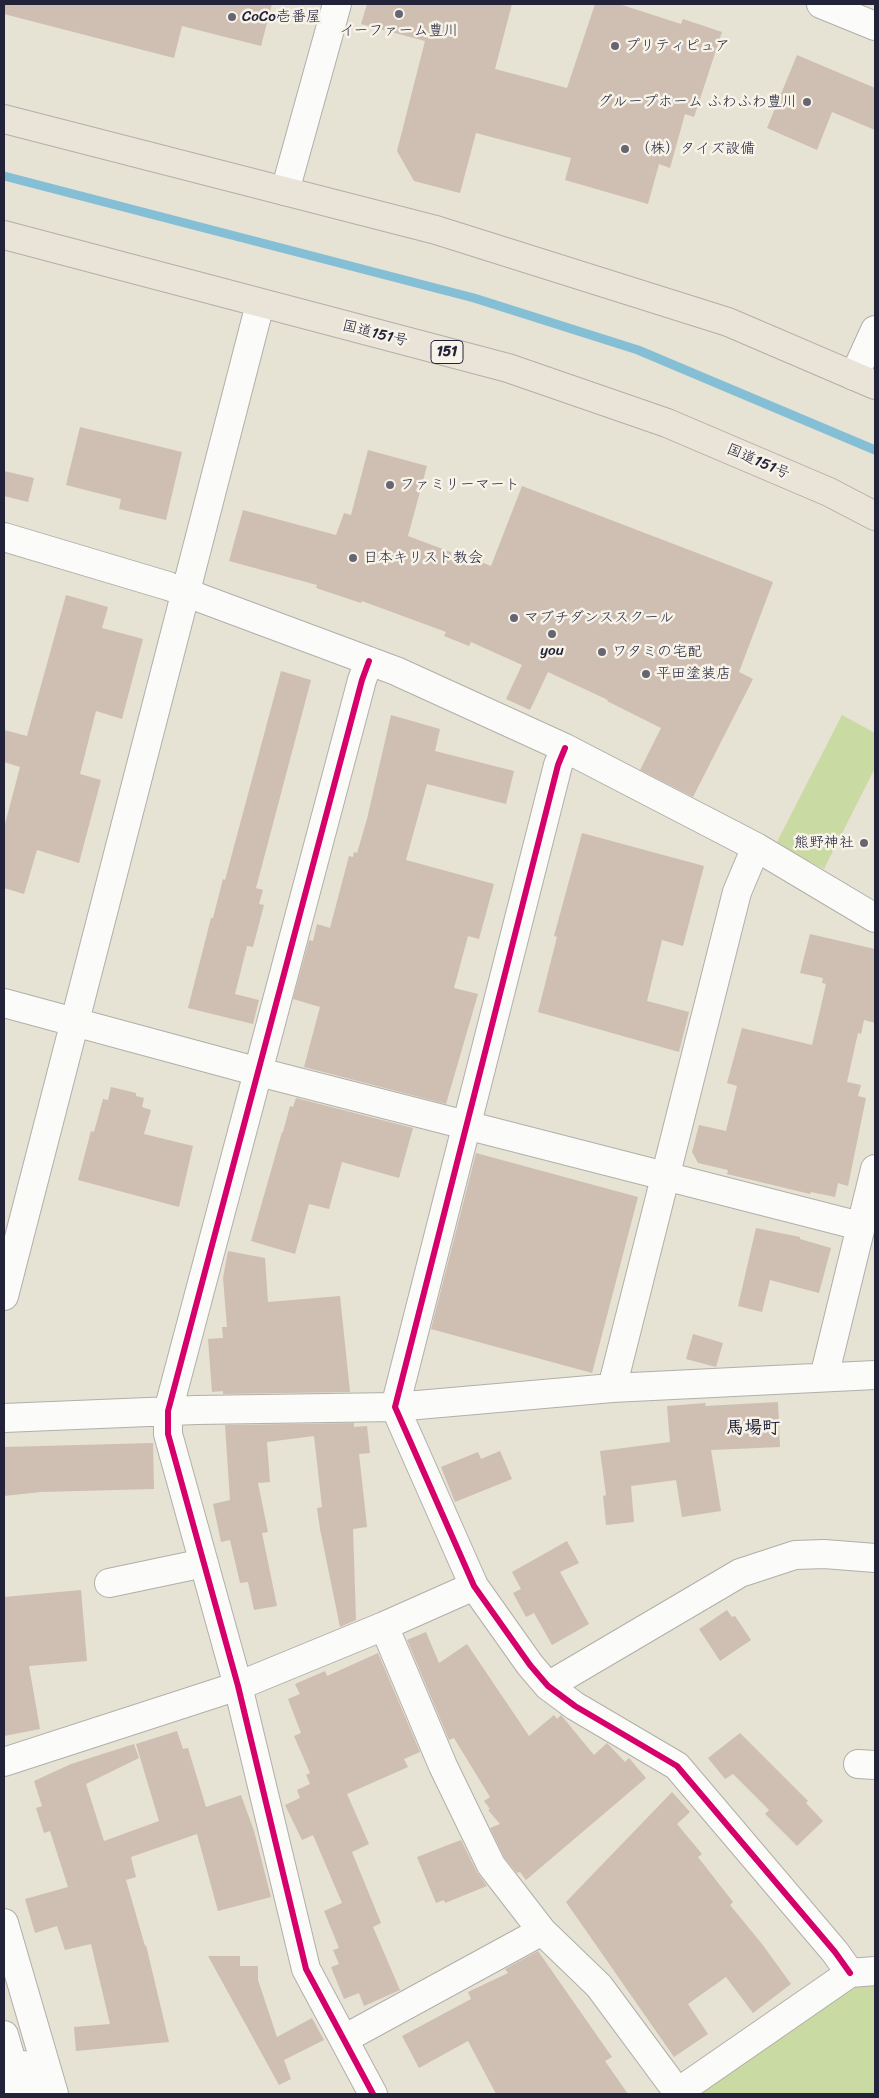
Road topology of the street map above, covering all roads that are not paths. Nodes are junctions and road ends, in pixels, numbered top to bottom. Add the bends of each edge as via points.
1 (337, 4) edge
2 (821, 4) edge
3 (875, 26) edge
4 (4, 119) edge
5 (286, 191) junction
6 (4, 235) edge
7 (260, 304) junction
8 (875, 330) edge
9 (865, 381) edge
10 (875, 516) edge
11 (4, 537) edge
12 (186, 593) junction
13 (369, 661) junction
14 (565, 748) junction
15 (756, 847) junction
16 (875, 918) edge
17 (4, 1003) edge
18 (73, 1022) junction
19 (259, 1072) junction
20 (467, 1125) junction
21 (875, 1169) edge
22 (665, 1176) junction
23 (860, 1226) junction
24 (4, 1296) edge
25 (875, 1375) edge
26 (824, 1377) junction
27 (612, 1388) junction
28 (395, 1407) junction
29 (168, 1411) junction
30 (4, 1418) edge
31 (875, 1558) edge
32 (204, 1563) junction
33 (109, 1584) dead end
34 (474, 1586) junction
35 (384, 1626) junction
36 (238, 1686) junction
37 (548, 1686) junction
38 (4, 1762) edge
39 (4, 1923) edge
40 (542, 1931) junction
41 (863, 1972) edge
42 (4, 2035) edge
43 (344, 2039) junction
44 (12, 2066) junction
45 (679, 2093) edge
46 (12, 2094) edge
47 (32, 2094) edge
48 (54, 2094) edge
49 (373, 2094) edge

1 - 5 street
2 - 3 street
4 - 5 highway
5 - 9 highway via 436,230 728,322
6 - 7 highway, 国道151号 / 151
7 - 10 highway, 国道151号 / 151 via 508,368 667,423 829,492
7 - 12 street
8 - 9 street
11 - 12 street
12 - 13 street
12 - 18 street
13 - 14 street
13 - 19 street
14 - 15 street
14 - 20 street
15 - 16 street
15 - 22 street via 737,892
17 - 18 street
18 - 19 street
18 - 24 street
19 - 20 street
19 - 29 street
20 - 22 street
20 - 28 street
21 - 23 street
22 - 23 street
22 - 27 street
23 - 26 street
25 - 26 street
26 - 27 street
27 - 28 street
28 - 29 street
28 - 34 street
29 - 30 street
29 - 32 street via 168,1434
31 - 37 street via 795,1555 740,1573
32 - 33 street
32 - 36 street
34 - 35 street
34 - 37 street
35 - 36 street
35 - 40 street via 442,1766 492,1865
36 - 38 street
36 - 43 street via 306,1969
37 - 41 street via 575,1706 677,1766 836,1952
39 - 48 street
40 - 43 street
40 - 45 street via 599,1986
41 - 45 street
42 - 44 street
43 - 49 street
44 - 46 street via 9,2066
44 - 47 street via 23,2065

